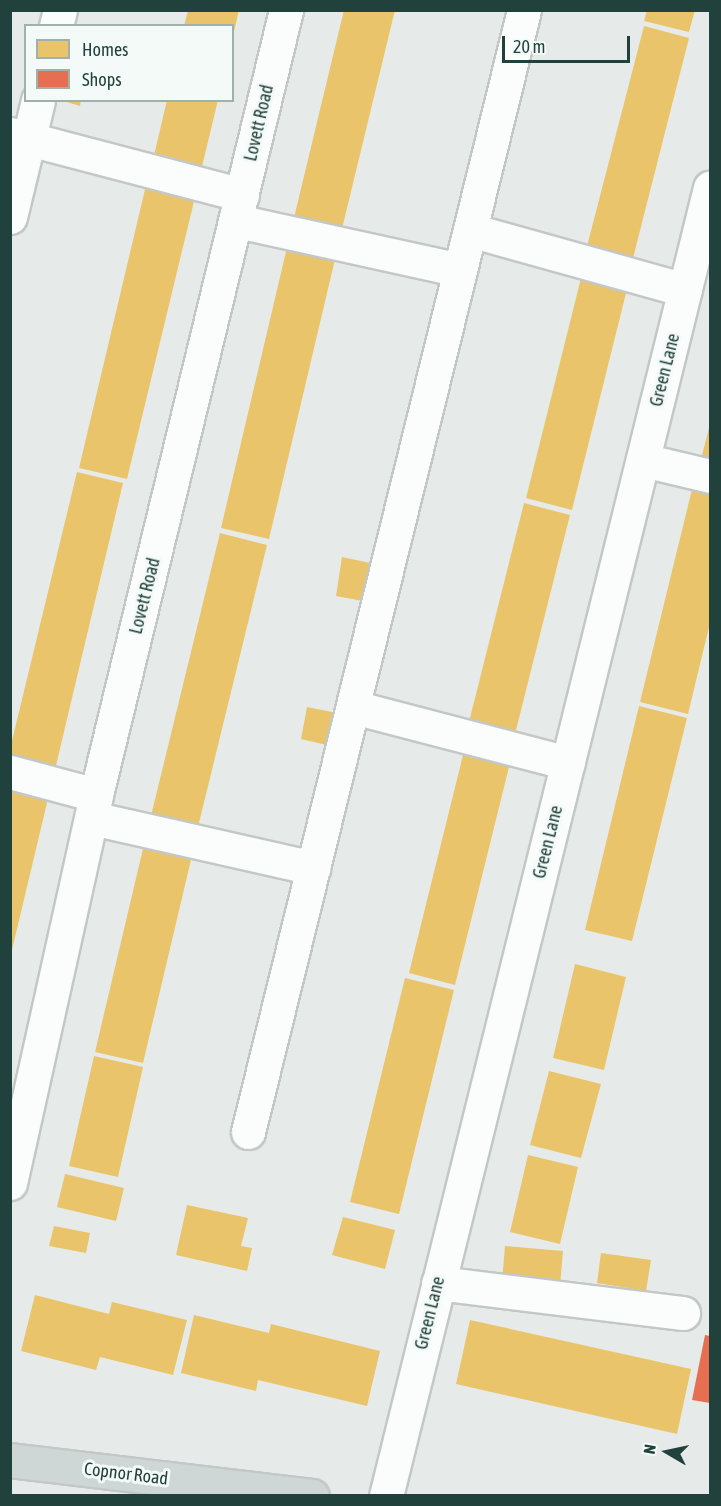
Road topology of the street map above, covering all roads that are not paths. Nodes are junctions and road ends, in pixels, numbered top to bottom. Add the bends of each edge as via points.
1 (286, 10) edge
2 (524, 10) edge
3 (37, 102) edge
4 (20, 136) edge
5 (711, 188) edge
6 (239, 208) junction
7 (10, 217) edge
8 (470, 230) junction
9 (460, 270) junction
10 (685, 290) junction
11 (643, 460) junction
12 (711, 476) edge
13 (353, 707) junction
14 (568, 763) junction
15 (10, 772) edge
16 (94, 807) junction
17 (313, 868) junction
18 (248, 1132) dead end
19 (10, 1183) edge
20 (438, 1283) junction
21 (683, 1313) dead end
22 (10, 1460) edge
23 (184, 1488) edge
24 (312, 1496) edge
25 (386, 1496) edge

1 - 6 street, Lovett Road
2 - 8 street
3 - 4 street
4 - 6 street
4 - 7 street
5 - 10 street, Green Lane
6 - 9 street
6 - 16 street, Lovett Road
8 - 9 street
8 - 10 street
9 - 13 street
10 - 11 street, Green Lane
11 - 12 street
11 - 14 street, Green Lane
13 - 14 street
13 - 17 street
14 - 20 street, Green Lane
15 - 16 street
16 - 17 street
16 - 19 street, Lovett Road
17 - 18 street
20 - 21 street
20 - 25 street, Green Lane
22 - 23 main road, Copnor Road
23 - 24 main road, Copnor Road

